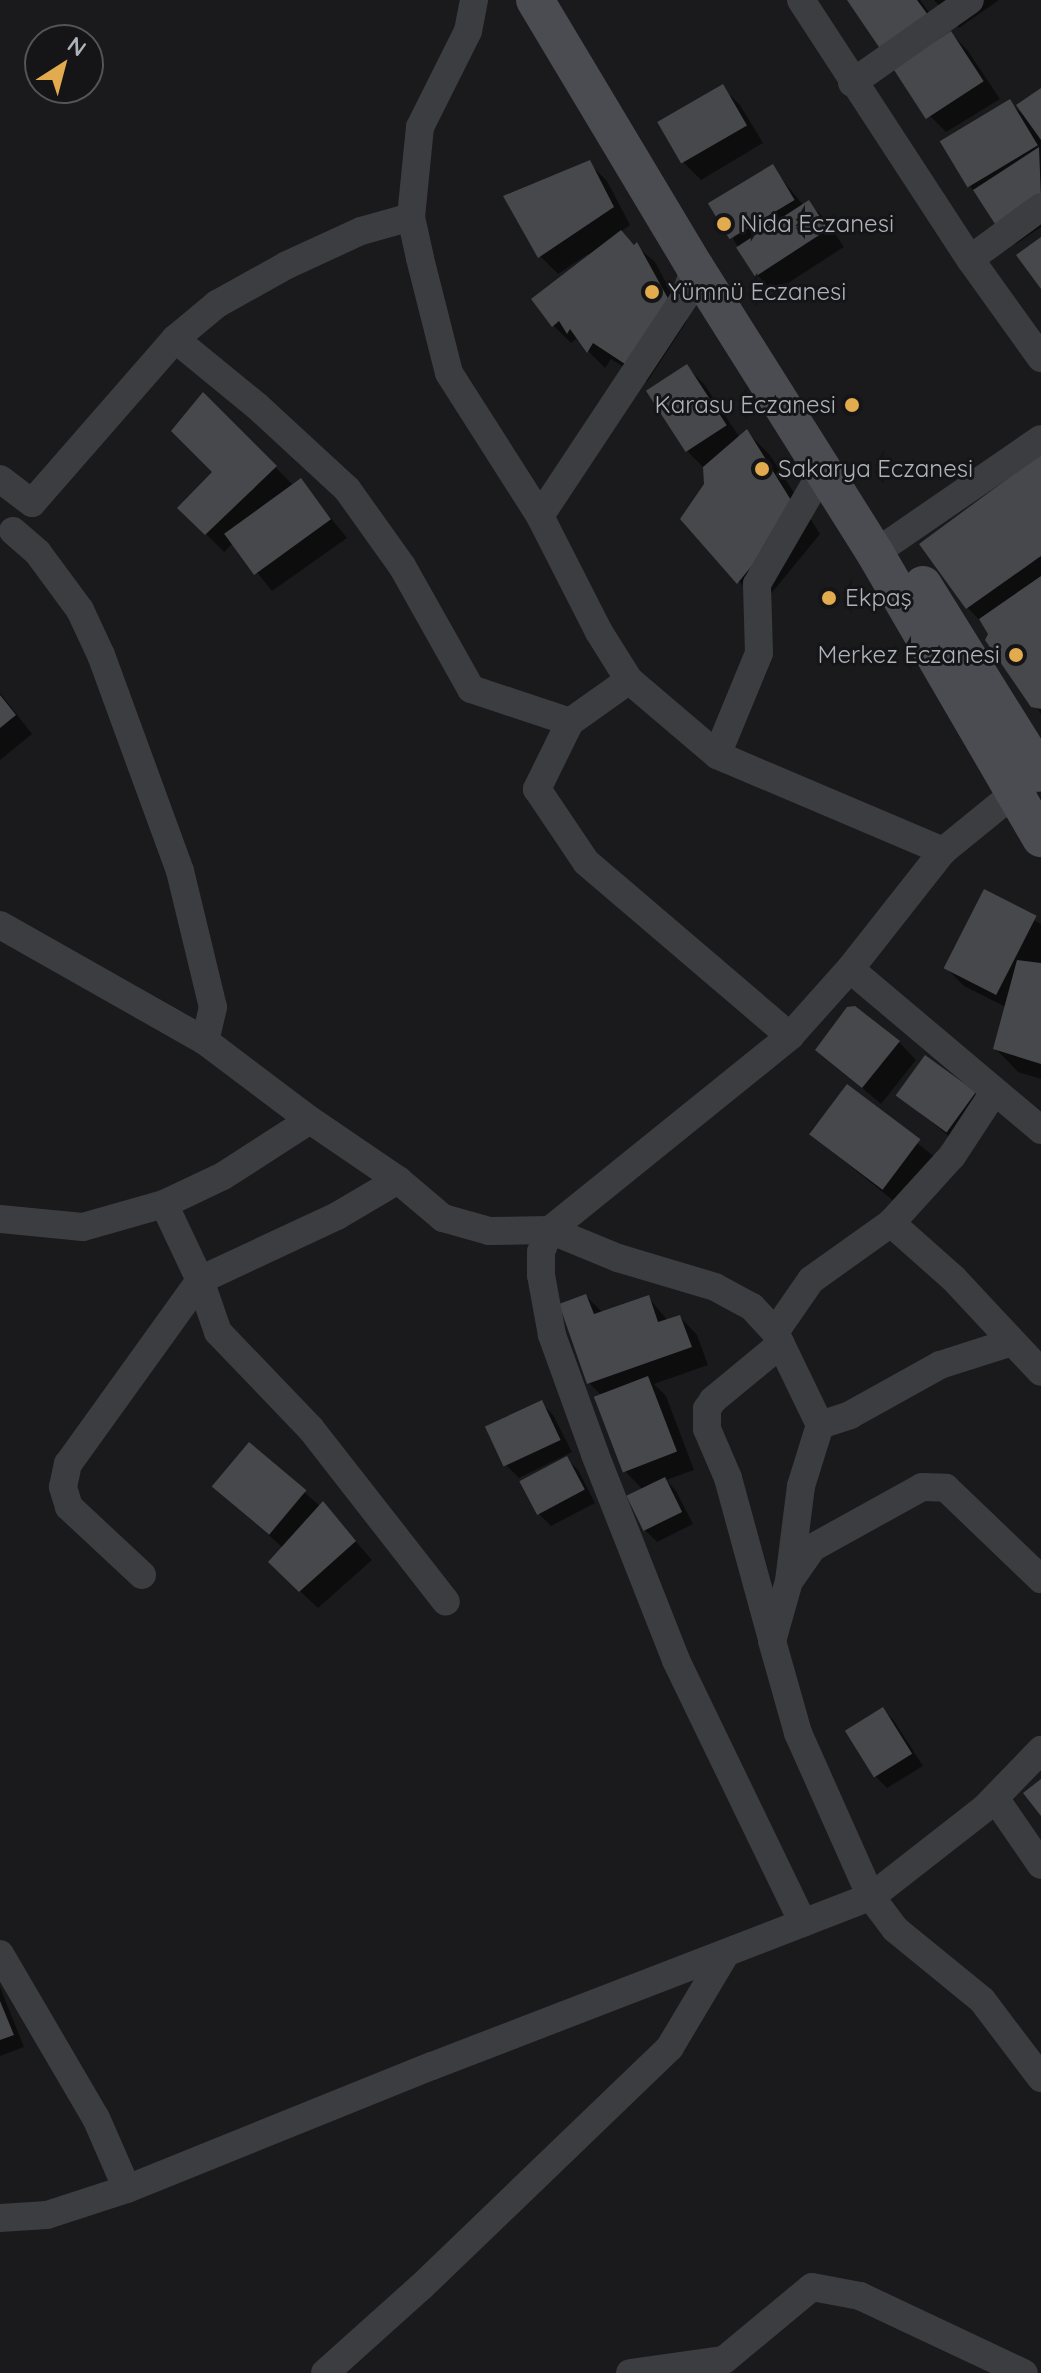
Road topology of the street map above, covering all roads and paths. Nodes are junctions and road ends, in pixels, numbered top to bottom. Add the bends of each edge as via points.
1 (474, 0) edge
2 (535, 0) edge
3 (559, 0) edge
4 (801, 0) edge
5 (970, 0) edge
6 (852, 83) junction
7 (1041, 207) edge
8 (411, 217) junction
9 (970, 259) junction
10 (695, 267) junction
11 (175, 339) junction
12 (1041, 358) edge
13 (1041, 439) edge
14 (822, 472) junction
15 (0, 479) edge
16 (32, 503) junction
17 (540, 516) junction
18 (7, 539) edge
19 (885, 547) junction
20 (629, 680) junction
21 (570, 722) junction
22 (717, 755) junction
23 (1032, 779) edge
24 (1041, 838) edge
25 (943, 851) junction
26 (0, 925) edge
27 (850, 969) junction
28 (790, 1036) junction
29 (205, 1041) junction
30 (994, 1092) junction
31 (310, 1120) junction
32 (1041, 1130) edge
33 (398, 1180) junction
34 (164, 1204) junction
35 (0, 1219) edge
36 (891, 1223) junction
37 (550, 1230) junction
38 (200, 1280) junction
39 (778, 1338) junction
40 (1012, 1342) junction
41 (1041, 1372) edge
42 (820, 1425) junction
43 (142, 1575) dead end
44 (1041, 1579) edge
45 (789, 1581) junction
46 (446, 1602) dead end
47 (772, 1641) junction
48 (1041, 1750) edge
49 (995, 1798) junction
50 (1041, 1865) edge
51 (871, 1897) junction
52 (803, 1923) junction
53 (726, 1953) junction
54 (0, 1954) edge
55 (1041, 2078) edge
56 (127, 2189) junction
57 (0, 2218) edge
58 (723, 2366) edge
59 (325, 2373) edge
60 (630, 2373) edge
61 (1024, 2373) edge

1 - 8 street via 468,31 420,127
2 - 10 main road
3 - 19 main road
4 - 6 street
5 - 6 street
6 - 9 street
7 - 9 street
8 - 11 street via 361,231 287,265 217,304
8 - 17 street via 449,373
9 - 12 street
10 - 14 main road
10 - 17 street via 685,297
11 - 16 street
11 - 21 street via 347,489 402,566 471,689
13 - 19 street
14 - 19 main road
14 - 22 street via 757,584 759,653
15 - 16 street
16 - 18 street
17 - 20 street
18 - 29 street via 38,553 80,610 101,655 180,871 213,1007
19 - 23 main road
20 - 21 street
20 - 22 street
21 - 28 street via 537,789 586,862
22 - 25 street
23 - 24 main road
23 - 25 street
25 - 27 street
26 - 29 street
27 - 28 street
27 - 30 street
28 - 37 street
29 - 31 street
30 - 32 street
30 - 36 street via 952,1156
31 - 33 street
31 - 34 street via 223,1176
33 - 37 street via 443,1218 489,1231
33 - 38 street via 337,1216
34 - 35 street via 83,1227
34 - 38 street
36 - 39 street via 811,1280
36 - 40 street via 954,1279
37 - 39 street via 618,1258 715,1287 752,1307
37 - 52 street via 541,1252 541,1275 552,1335 595,1454 676,1660
38 - 43 street via 68,1464 63,1487 69,1507
38 - 46 street via 218,1332 311,1429
39 - 42 street
39 - 47 street via 707,1409 707,1429 728,1478
40 - 41 street
40 - 42 street via 940,1365 850,1415
42 - 45 street via 801,1486
44 - 45 street via 946,1488 922,1487 812,1548
45 - 47 street
47 - 51 street via 798,1733
48 - 49 street
49 - 50 street
49 - 51 street
51 - 52 street
51 - 55 street via 895,1929 982,2000
52 - 53 street
53 - 56 street
53 - 59 street via 670,2047
54 - 56 street via 96,2118
56 - 57 street via 47,2215
58 - 60 street
58 - 61 street via 812,2287 860,2296

